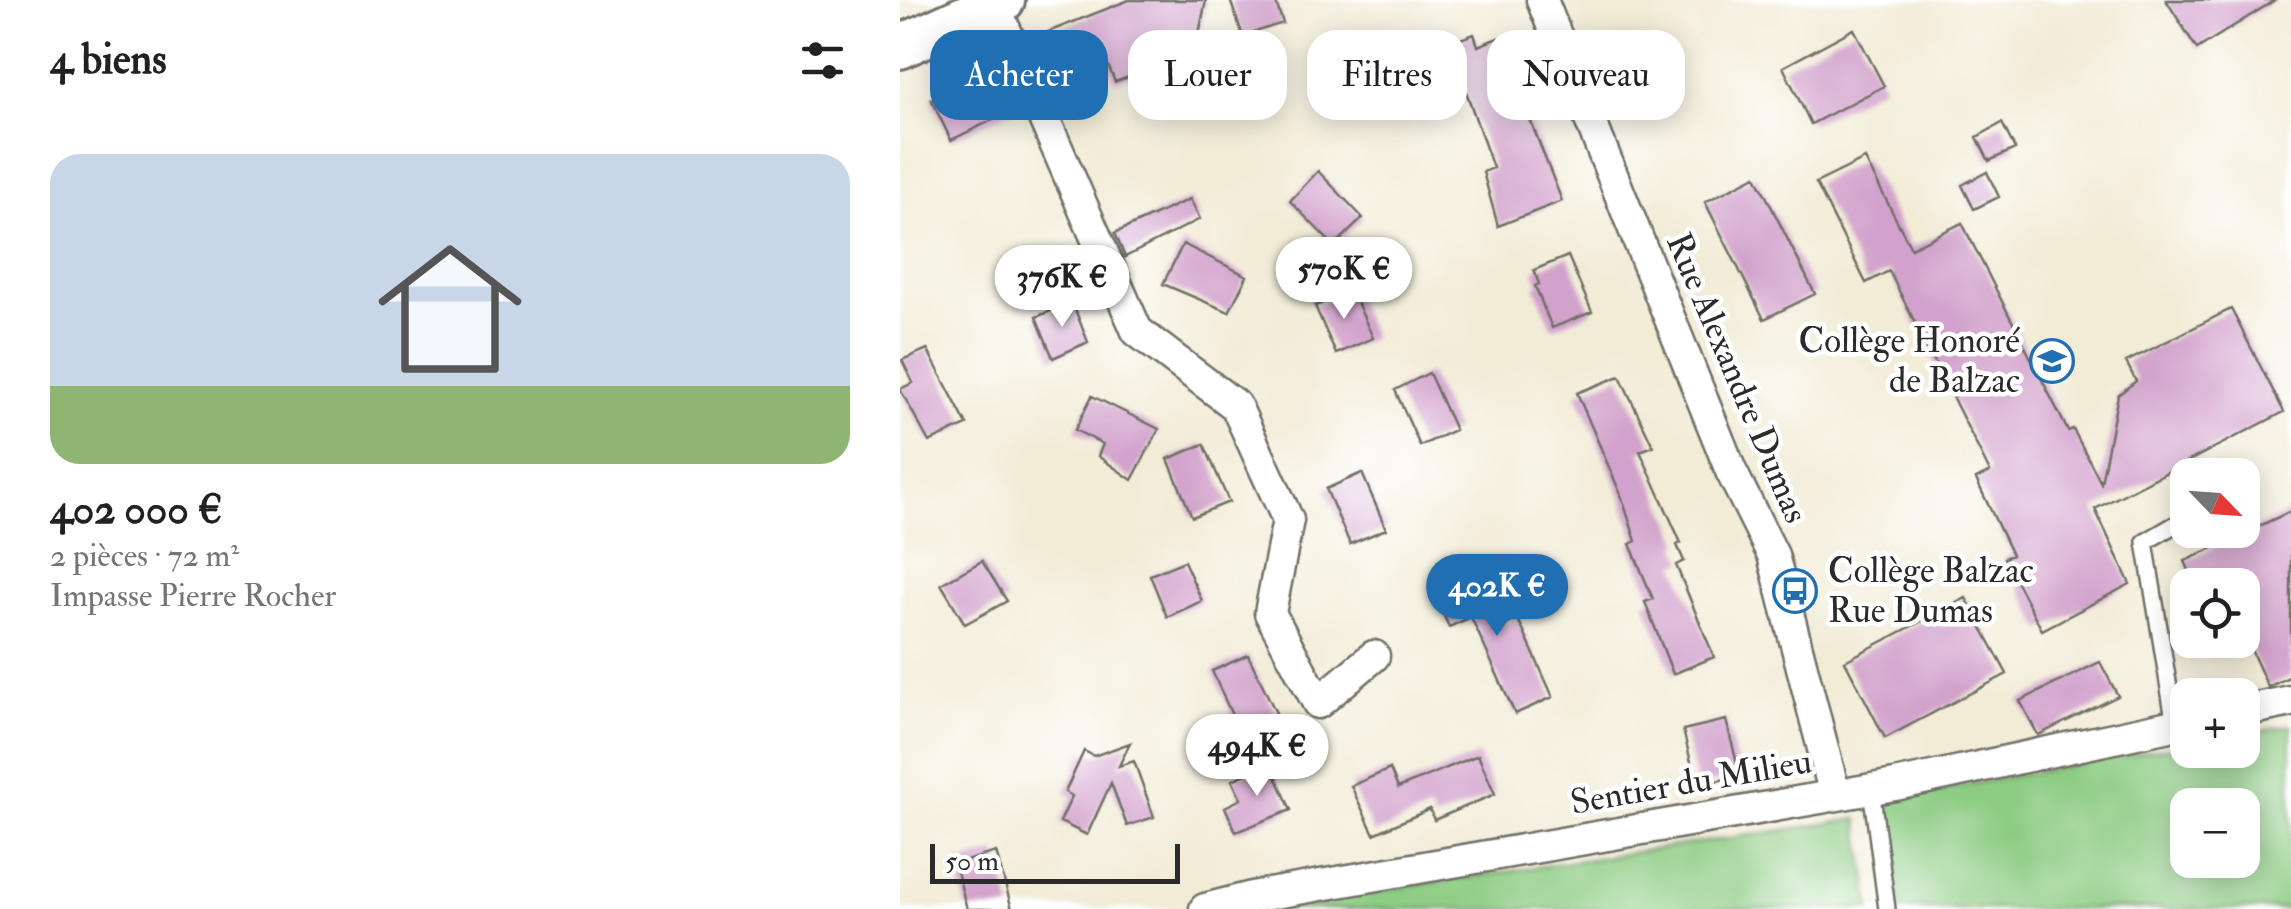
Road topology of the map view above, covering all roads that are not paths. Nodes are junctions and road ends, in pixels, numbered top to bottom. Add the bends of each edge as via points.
1 (1542, 0) edge
2 (999, 2) edge
3 (900, 46) edge
4 (2170, 528) edge
5 (1374, 656) dead end
6 (2172, 678) edge
7 (2291, 701) edge
8 (2260, 707) edge
9 (2170, 726) edge
10 (1872, 788) junction
11 (1835, 795) junction
12 (1205, 909) edge
13 (1888, 909) edge

1 - 11 street, Rue Alexandre Dumas via 1731,471 1773,555
2 - 3 main road
2 - 5 street via 1137,331 1236,406 1288,520 1270,613 1318,704
4 - 6 lane via 2146,542
7 - 8 street
9 - 10 street, Sentier du Milieu
10 - 11 street, Sentier du Milieu
10 - 13 lane
11 - 12 street, Sentier du Milieu

